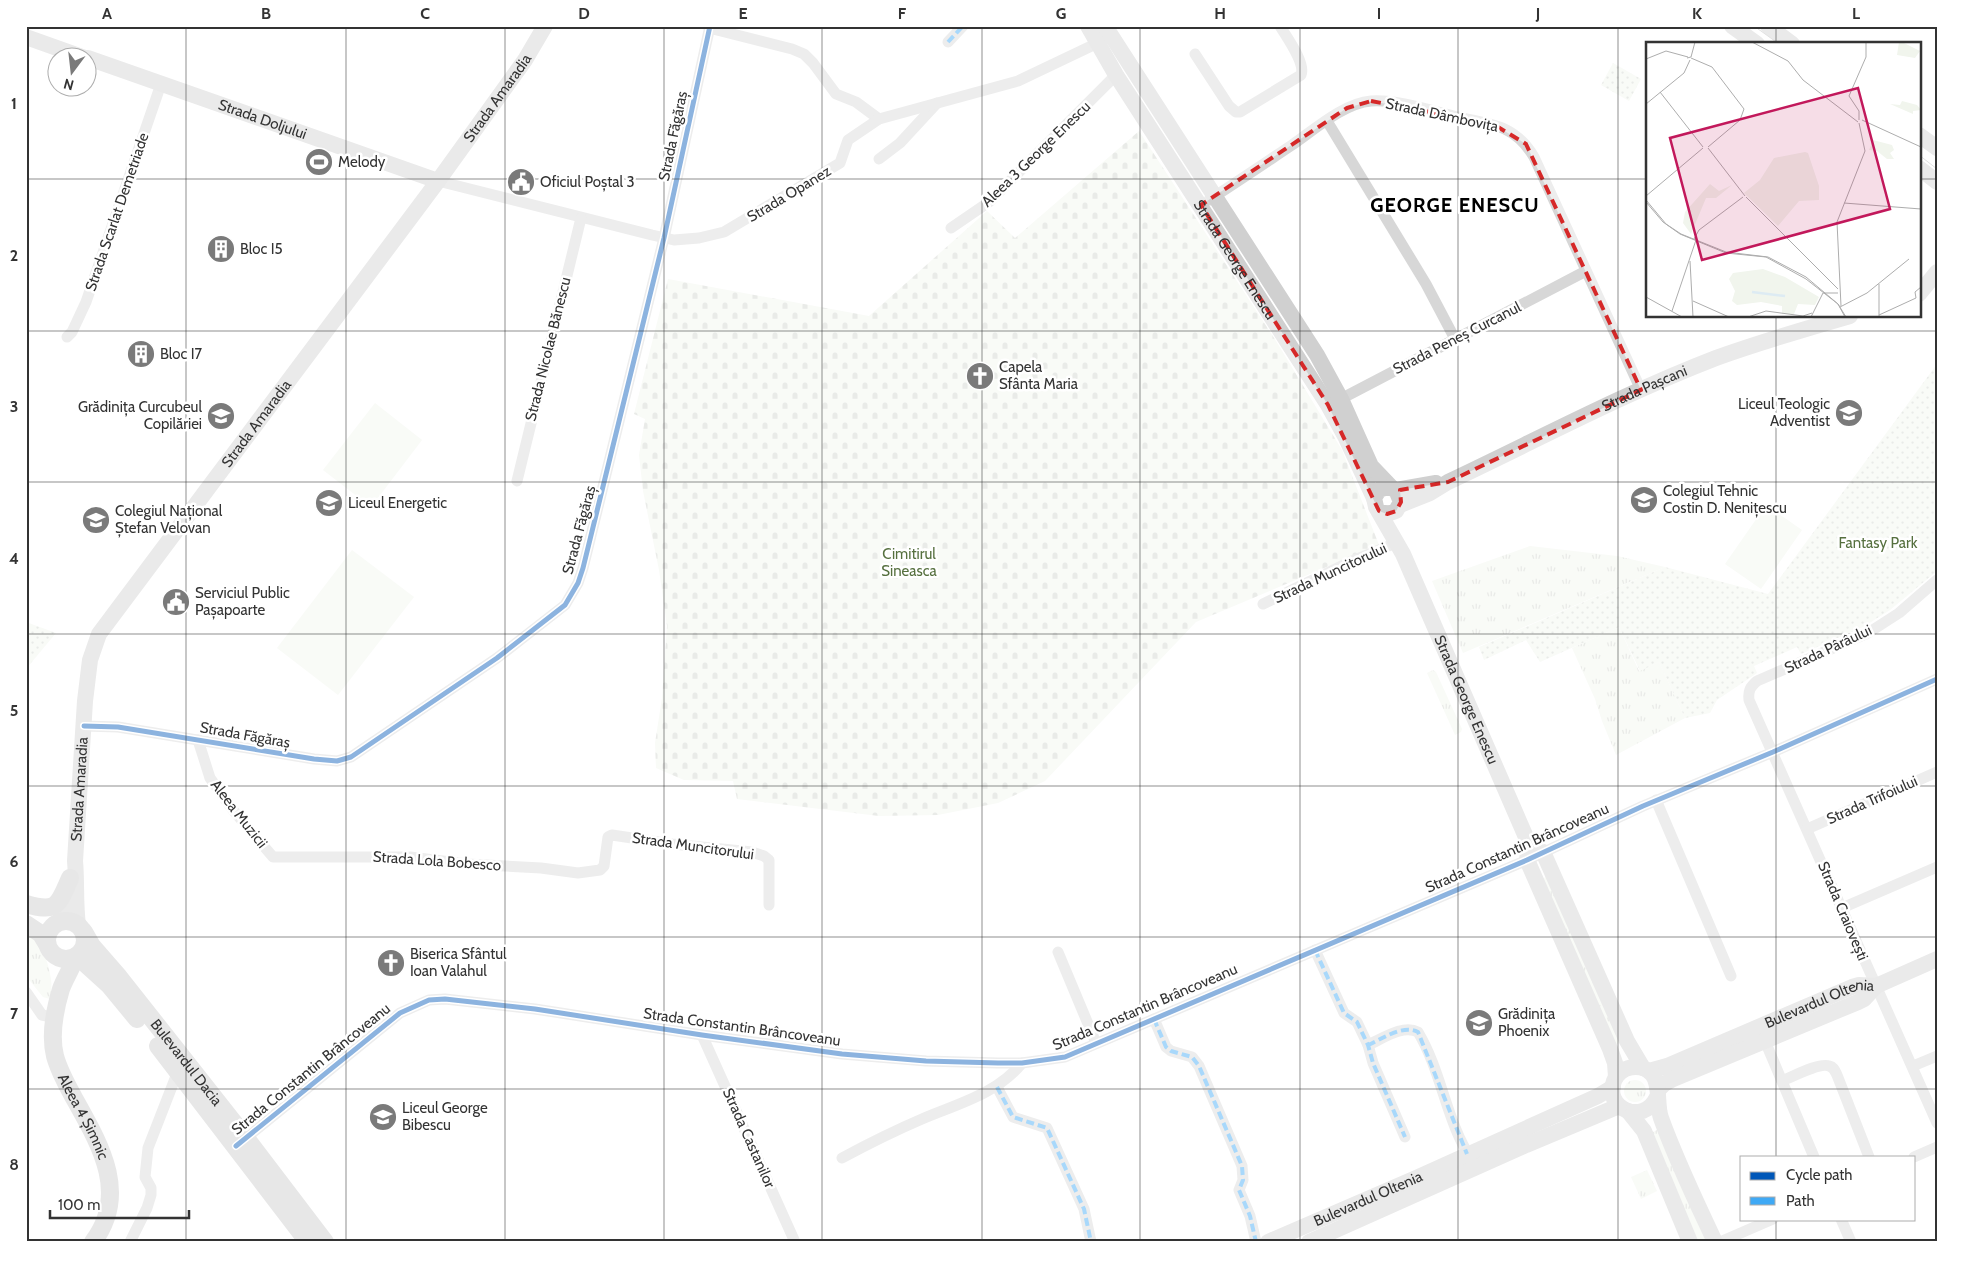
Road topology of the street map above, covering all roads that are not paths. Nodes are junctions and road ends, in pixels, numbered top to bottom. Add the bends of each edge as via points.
1 (545, 26) edge
2 (963, 26) edge
3 (1088, 26) edge
4 (1280, 26) edge
5 (1732, 26) edge
6 (1768, 26) edge
7 (709, 27) edge
8 (1105, 35) edge
9 (26, 37) edge
10 (948, 42) dead end
11 (1754, 42) edge
12 (1789, 42) edge
13 (57, 48) edge
14 (1196, 54) dead end
15 (98, 62) edge
16 (1116, 75) junction
17 (161, 84) junction
18 (939, 101) junction
19 (879, 119) junction
20 (1327, 121) junction
21 (1920, 136) edge
22 (1937, 148) edge
23 (879, 159) dead end
24 (1920, 169) edge
25 (438, 181) junction
26 (1937, 182) edge
27 (1208, 201) junction
28 (581, 218) junction
29 (952, 228) dead end
30 (664, 238) junction
31 (1586, 271) junction
32 (1937, 272) edge
33 (1937, 286) edge
34 (1920, 294) edge
35 (1920, 294) edge
36 (1843, 318) edge
37 (67, 337) dead end
38 (1456, 339) junction
39 (1642, 390) junction
40 (1334, 402) junction
41 (517, 481) dead end
42 (1397, 498) junction
43 (1377, 504) junction
44 (1399, 548) junction
45 (1937, 580) edge
46 (1264, 604) dead end
47 (1937, 679) edge
48 (1749, 700) joint
49 (84, 726) junction
50 (198, 740) junction
51 (1773, 752) junction
52 (1937, 772) edge
53 (1656, 800) junction
54 (1808, 828) junction
55 (1533, 852) junction
56 (273, 857) joint
57 (75, 861) junction
58 (1937, 867) edge
59 (600, 870) joint
60 (70, 878) junction
61 (26, 904) edge
62 (769, 905) dead end
63 (1842, 908) junction
64 (26, 911) edge
65 (26, 924) edge
66 (70, 925) junction
67 (48, 948) junction
68 (1315, 950) junction
69 (1058, 952) dead end
70 (76, 957) junction
71 (1937, 959) edge
72 (1731, 976) dead end
73 (1876, 986) junction
74 (62, 988) junction
75 (26, 992) edge
76 (56, 1018) junction
77 (1154, 1019) junction
78 (702, 1035) junction
79 (1765, 1041) junction
80 (1096, 1043) junction
81 (1368, 1045) junction
82 (1937, 1056) edge
83 (1022, 1063) junction
84 (1913, 1066) junction
85 (1646, 1070) junction
86 (178, 1071) junction
87 (1782, 1081) junction
88 (1614, 1082) junction
89 (997, 1087) junction
90 (1657, 1093) junction
91 (1624, 1109) junction
92 (1937, 1123) edge
93 (1405, 1137) dead end
94 (241, 1142) junction
95 (1937, 1147) edge
96 (1814, 1156) edge
97 (1869, 1156) edge
98 (1916, 1156) edge
99 (842, 1158) dead end
100 (1472, 1161) junction
101 (1771, 1220) edge
102 (1841, 1220) edge
103 (93, 1242) edge
104 (130, 1242) edge
105 (308, 1242) edge
106 (325, 1242) edge
107 (795, 1242) edge
108 (1092, 1242) edge
109 (1256, 1242) edge
110 (1268, 1242) edge
111 (1309, 1242) edge
112 (1690, 1242) edge
113 (1715, 1242) edge
114 (1720, 1242) edge
115 (1851, 1242) edge

1 - 25 street, Strada Amaradia via 525,60
2 - 10 street
3 - 8 street, Strada George Enescu
4 - 14 street via 1301,62 1302,75 1240,112 1232,110
5 - 11 street
6 - 12 street
7 - 19 street via 804,54 836,94 856,102
7 - 30 street, Strada Făgăraș
8 - 16 street, Strada George Enescu
8 - 18 street, Strada Opanez via 1031,76
8 - 27 street, Strada George Enescu
9 - 13 street, Strada Doljului
15 - 17 street, Strada Doljului
16 - 27 street, Strada George Enescu
16 - 29 street, Aleea 3 George Enescu via 989,202
17 - 25 street, Strada Doljului
17 - 37 street, Strada Scarlat Demetriade via 86,302
18 - 19 street, Strada Opanez
18 - 23 street via 900,143
19 - 30 street, Strada Opanez via 848,140 840,163 724,232 699,238
20 - 27 street, Strada Dâmbovița
20 - 31 street, Strada Dâmbovița via 1359,103 1385,102 1493,124 1512,132 1526,144 1534,158
20 - 38 street
21 - 22 street
24 - 26 street
25 - 28 street, Strada Opanez
25 - 49 street, Strada Amaradia via 99,634 90,660
27 - 40 street, Strada George Enescu via 1317,355
28 - 30 street, Strada Opanez
28 - 41 street, Strada Nicolae Bănescu
30 - 50 street, Strada Făgăraș via 583,568 565,605 497,658 351,757 337,761 314,760
31 - 38 street, Strada Peneș Curcanul
31 - 39 street, Strada Dâmbovița
32 - 34 street
33 - 35 street
36 - 39 street, Strada Pașcani via 1728,354
38 - 40 street, Strada Peneș Curcanul
39 - 42 street, Strada Pașcani via 1430,493
40 - 42 street, Strada George Enescu via 1371,466
40 - 43 street, Strada George Enescu via 1346,438
42 - 43 street via 1383,488 1379,490
42 - 43 street via 1396,511 1388,514
42 - 44 street, Strada George Enescu
43 - 44 street, Strada George Enescu
44 - 46 street, Strada Muncitorului via 1352,561
44 - 55 street, Strada George Enescu
45 - 48 street, Strada Pârâului via 1899,613 1868,634 1757,681 1751,686
47 - 51 street, Strada Constantin Brâncoveanu
48 - 51 street, Strada Craiovești
49 - 50 street, Strada Făgăraș via 118,727
49 - 57 street, Strada Amaradia
50 - 56 street, Aleea Muzicii via 210,778
51 - 53 street, Strada Constantin Brâncoveanu
51 - 54 street, Strada Craiovești
52 - 54 street, Strada Trifoiului
53 - 55 street, Strada Constantin Brâncoveanu
53 - 72 street
54 - 63 street, Strada Craiovești
55 - 68 street, Strada Constantin Brâncoveanu
55 - 85 street, Strada George Enescu via 1627,1041
55 - 88 street, Strada George Enescu via 1615,1063
56 - 59 street, Strada Lola Bobesco via 384,856 578,873
57 - 60 street, Strada Amaradia
57 - 66 street, Strada Amaradia via 77,881
58 - 63 street
59 - 62 street, Strada Muncitorului via 604,866 608,837 612,835 752,852 769,860
60 - 61 main road via 59,901 52,907 42,909
60 - 66 street, Strada Amaradia
63 - 73 street, Strada Craiovești
64 - 66 main road via 38,918
65 - 67 main road via 41,934
66 - 67 main road via 48,932
66 - 70 main road via 86,943
66 - 94 main road, Bulevardul Dacia via 119,977
67 - 70 main road via 64,960
67 - 74 main road, Aleea 4 Șimnic
68 - 77 street, Strada Constantin Brâncoveanu
68 - 81 street via 1344,1013 1357,1022
69 - 80 street
70 - 74 main road, Aleea 4 Șimnic
70 - 86 main road, Bulevardul Dacia via 109,985
71 - 73 street
73 - 79 street, Bulevardul Oltenia via 1858,1002
73 - 84 street, Strada Craiovești
73 - 85 street, Bulevardul Oltenia via 1852,987 1667,1066
74 - 76 main road, Aleea 4 Șimnic
75 - 76 street via 42,1015
76 - 103 main road, Aleea 4 Șimnic via 55,1057 63,1078 99,1142 109,1174 108,1214
77 - 80 street, Strada Constantin Brâncoveanu
77 - 109 street via 1166,1046 1171,1051 1192,1057 1199,1066 1213,1096 1242,1166 1243,1180 1239,1190
78 - 83 street, Strada Constantin Brâncoveanu via 842,1054
78 - 94 street, Strada Constantin Brâncoveanu via 535,1010 445,999 428,1000 400,1013
78 - 107 street, Strada Castanilor
79 - 87 street
79 - 90 street, Bulevardul Oltenia via 1673,1079
80 - 83 street, Strada Constantin Brâncoveanu via 1065,1057
81 - 93 street
81 - 100 street via 1403,1030 1418,1032
82 - 84 street
83 - 89 street
84 - 92 street, Strada Craiovești
85 - 88 street via 1628,1068
85 - 90 street via 1656,1080
86 - 94 main road, Bulevardul Dacia
86 - 104 street via 148,1148 145,1177 151,1195
87 - 96 street
87 - 97 street via 1820,1066 1831,1066
88 - 91 street via 1613,1096
88 - 100 street, Bulevardul Oltenia via 1598,1096
89 - 99 street via 879,1138
89 - 108 street via 1013,1117 1047,1128 1084,1209
90 - 91 street via 1648,1109 1638,1112
90 - 113 street via 1658,1110 1666,1133
91 - 100 street, Bulevardul Oltenia
91 - 112 street via 1644,1131
94 - 105 main road, Bulevardul Dacia
94 - 106 main road, Bulevardul Dacia
95 - 98 street
100 - 110 street, Bulevardul Oltenia
100 - 111 street, Bulevardul Oltenia
101 - 114 street
102 - 115 street

